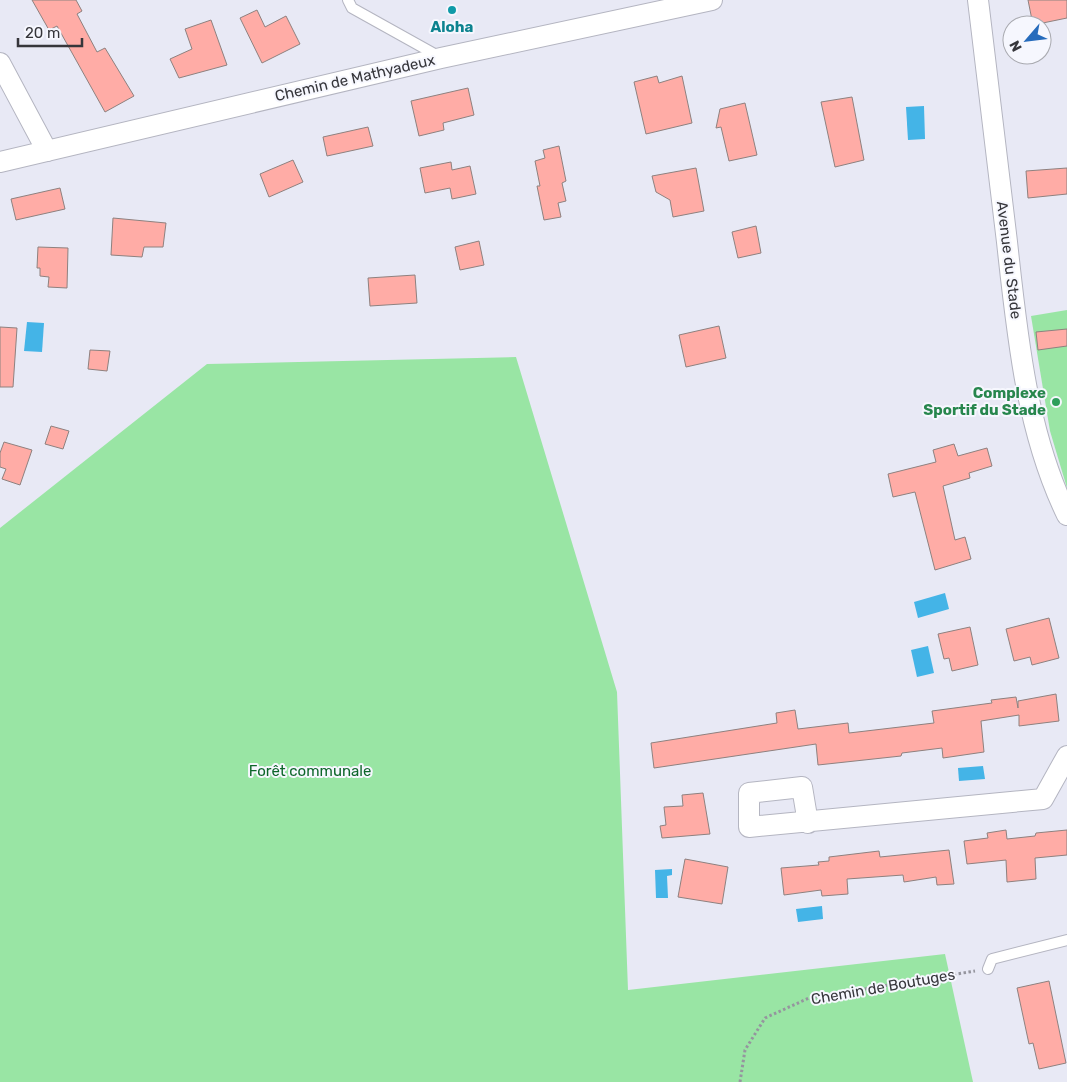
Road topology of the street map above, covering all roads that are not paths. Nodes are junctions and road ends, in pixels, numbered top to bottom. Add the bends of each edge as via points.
1 (348, 0) edge
2 (712, 0) edge
3 (978, 0) edge
4 (440, 58) junction
5 (0, 63) edge
6 (47, 151) junction
7 (0, 162) edge
8 (1067, 515) edge
9 (1067, 756) edge
10 (808, 823) dead end
11 (1067, 940) edge
12 (988, 969) road end

1 - 4 lane via 352,8
2 - 4 street, Chemin de Mathyadeux
3 - 8 street, Avenue du Stade via 1015,312 1038,440
4 - 6 street, Chemin de Mathyadeux
5 - 6 street
6 - 7 street, Chemin de Mathyadeux
9 - 10 street via 1043,799
11 - 12 lane via 992,959

